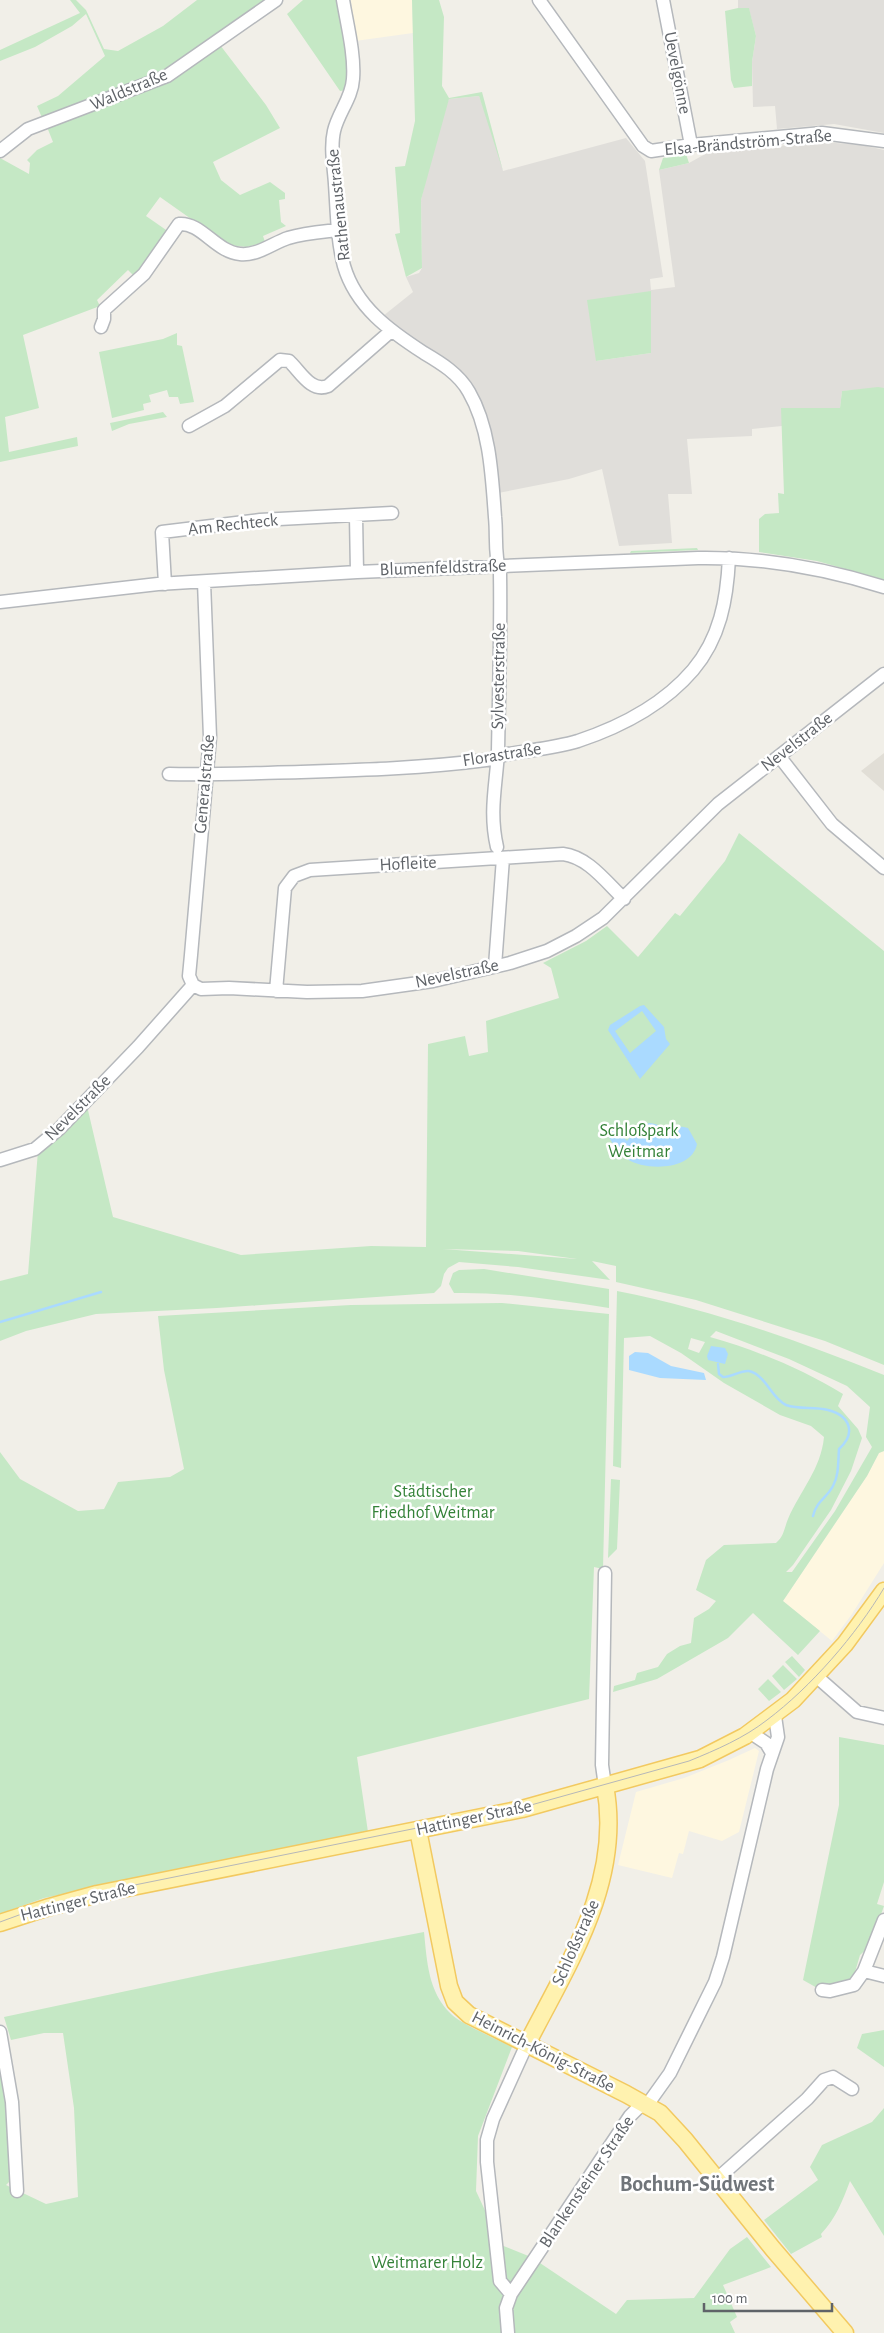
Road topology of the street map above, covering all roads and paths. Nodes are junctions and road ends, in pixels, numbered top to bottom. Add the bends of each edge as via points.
1 (276, 0) edge
2 (343, 0) edge
3 (539, 0) edge
4 (663, 0) edge
5 (884, 141) edge
6 (691, 145) junction
7 (0, 151) edge
8 (338, 230) junction
9 (100, 327) dead end
10 (391, 331) junction
11 (189, 426) dead end
12 (392, 513) dead end
13 (356, 516) junction
14 (729, 558) junction
15 (498, 566) junction
16 (358, 572) junction
17 (204, 582) junction
18 (165, 584) junction
19 (884, 588) edge
20 (0, 602) edge
21 (884, 674) edge
22 (779, 756) junction
23 (497, 757) junction
24 (169, 774) dead end
25 (206, 774) junction
26 (500, 852) junction
27 (884, 868) edge
28 (624, 899) junction
29 (496, 966) junction
30 (193, 986) junction
31 (276, 991) junction
32 (0, 1160) edge
33 (605, 1573) dead end
34 (884, 1591) edge
35 (816, 1676) junction
36 (775, 1716) junction
37 (884, 1718) edge
38 (751, 1733) junction
39 (772, 1753) junction
40 (605, 1786) junction
41 (418, 1830) junction
42 (884, 1920) edge
43 (0, 1923) edge
44 (864, 1970) junction
45 (884, 1976) edge
46 (822, 1990) dead end
47 (0, 2032) edge
48 (527, 2044) junction
49 (852, 2088) dead end
50 (646, 2104) junction
51 (716, 2178) junction
52 (17, 2190) dead end
53 (510, 2294) junction
54 (508, 2333) edge
55 (845, 2333) edge

1 - 7 street, Waldstraße via 167,76 28,129
2 - 8 street, Rathenaustraße via 354,76 333,140
3 - 6 street, Elsa-Brändström-Straße via 643,146 651,152 658,152
4 - 6 street, Uevelgönne
5 - 6 street, Elsa-Brändström-Straße via 822,133
8 - 9 street via 308,233 243,255 222,249 188,223 180,224 144,274 104,310
8 - 10 street, Rathenaustraße via 345,269 355,292
10 - 11 street via 328,386 319,388 312,385 289,361 280,360 225,406
10 - 15 street, Rathenaustraße via 450,370 465,385 474,401 487,444
12 - 13 street, Am Rechteck
13 - 16 street
13 - 18 street, Am Rechteck via 260,520 162,532
14 - 15 street, Blumenfeldstraße
14 - 19 street, Blumenfeldstraße via 813,568
14 - 23 street, Florastraße via 727,593 718,629 703,657 677,686 632,717 594,734 555,746
15 - 16 street, Blumenfeldstraße
15 - 23 street, Sylvesterstraße via 501,648
16 - 17 street, Blumenfeldstraße
17 - 18 street, Blumenfeldstraße
17 - 25 street, Generalstraße via 210,736
18 - 20 street, Blumenfeldstraße
21 - 22 street, Nevelstraße
22 - 27 street via 832,824
22 - 28 street, Nevelstraße via 718,804
23 - 25 street, Florastraße via 342,771
23 - 26 street, Sylvesterstraße via 492,823
24 - 25 street, Florastraße
25 - 30 street, Generalstraße via 190,968
26 - 28 street, Hofleite via 571,855 587,864
26 - 29 street, Sylvesterstraße
26 - 31 street, Hofleite via 296,874 284,894
28 - 29 street, Nevelstraße via 603,918 561,944 531,957
29 - 31 street, Nevelstraße via 432,981 362,991
30 - 31 street, Nevelstraße via 201,989
30 - 32 street, Nevelstraße via 54,1134 36,1149
33 - 40 street, Schloßstraße via 602,1771
34 - 35 main road, Hattinger Straße via 857,1630
35 - 36 main road, Hattinger Straße
35 - 37 street via 857,1712
36 - 38 main road, Hattinger Straße
36 - 39 street, Blankensteiner Straße via 778,1738
38 - 39 street via 766,1743
38 - 40 main road, Hattinger Straße via 700,1759
39 - 50 street, Blankensteiner Straße via 718,1974 670,2073
40 - 41 main road, Hattinger Straße via 530,1807
40 - 48 main road, Schloßstraße via 608,1840 597,1898 572,1960
41 - 43 main road, Hattinger Straße via 97,1894
41 - 48 main road, Heinrich-König-Straße via 445,1968 455,2002 469,2015
42 - 44 street
44 - 45 street
44 - 46 street via 856,1985
47 - 52 street via 12,2102
48 - 50 main road, Heinrich-König-Straße
48 - 53 street, Schloßstraße via 493,2118 487,2140 486,2162 500,2282
49 - 51 street via 833,2077 824,2080 807,2099
50 - 51 main road, Heinrich-König-Straße via 667,2120
50 - 53 street, Blankensteiner Straße via 630,2116
51 - 55 main road, Heinrich-König-Straße
53 - 54 street, Blankensteiner Straße via 506,2308

